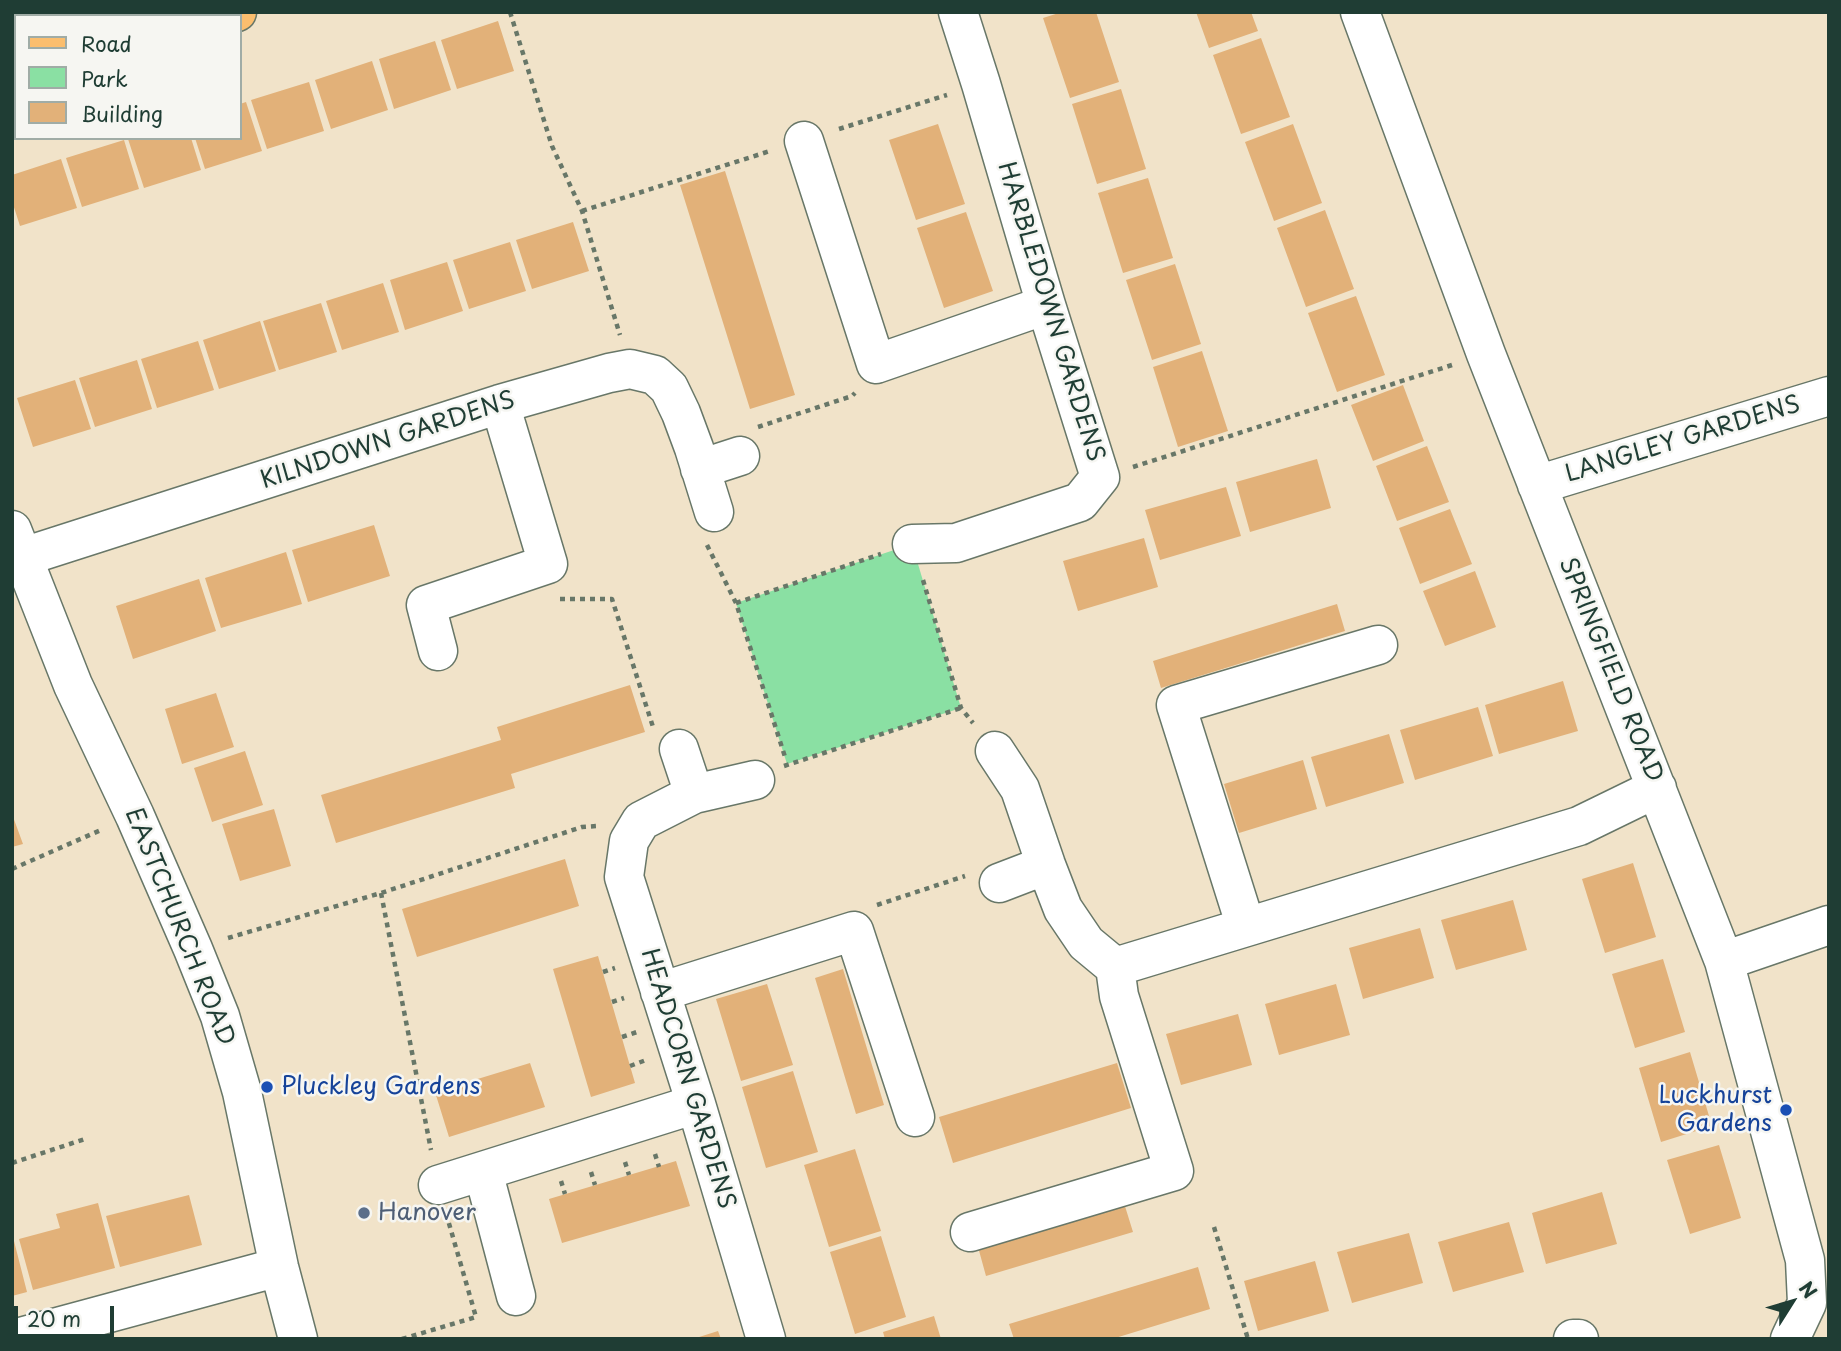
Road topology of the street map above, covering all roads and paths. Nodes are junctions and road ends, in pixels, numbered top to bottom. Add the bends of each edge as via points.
1 (510, 12) edge
2 (958, 12) edge
3 (1360, 12) edge
4 (804, 141) dead end
5 (1046, 305) junction
6 (1486, 354) junction
7 (876, 364) junction
8 (630, 369) junction
9 (1829, 396) edge
10 (500, 404) junction
11 (743, 444) joint
12 (700, 469) junction
13 (1100, 477) junction
14 (1536, 485) junction
15 (714, 512) joint
16 (17, 544) edge
17 (912, 544) junction
18 (548, 564) junction
19 (736, 603) junction
20 (1378, 645) dead end
21 (438, 651) dead end
22 (961, 708) junction
23 (678, 749) joint
24 (995, 751) joint
25 (771, 772) junction
26 (1657, 788) junction
27 (694, 794) junction
28 (135, 816) junction
29 (642, 821) junction
30 (1046, 865) junction
31 (12, 869) edge
32 (999, 883) joint
33 (381, 893) junction
34 (1829, 925) edge
35 (1246, 927) junction
36 (854, 930) junction
37 (193, 948) junction
38 (1724, 961) junction
39 (1115, 967) junction
40 (660, 992) junction
41 (696, 1104) junction
42 (915, 1117) dead end
43 (85, 1139) dead end
44 (12, 1163) edge
45 (483, 1171) junction
46 (438, 1185) junction
47 (1214, 1227) dead end
48 (970, 1232) dead end
49 (279, 1266) junction
50 (516, 1296) dead end
51 (13, 1339) edge
52 (298, 1339) edge
53 (402, 1339) edge
54 (766, 1339) edge
55 (1248, 1339) edge
56 (1573, 1339) edge
57 (1579, 1339) edge
58 (1790, 1339) edge

1 - 8 path via 552,146 582,211
2 - 5 street, HARBLEDOWN GARDENS
3 - 6 street, SPRINGFIELD ROAD
4 - 7 street
5 - 7 street
5 - 13 street, HARBLEDOWN GARDENS
6 - 13 path
6 - 14 street, SPRINGFIELD ROAD
7 - 11 path via 852,396
8 - 10 street, KILNDOWN GARDENS
8 - 12 street via 655,375 669,388
9 - 14 street, LANGLEY GARDENS
10 - 16 street, KILNDOWN GARDENS
10 - 18 street
11 - 12 street
12 - 15 street
13 - 17 street, HARBLEDOWN GARDENS via 1080,502 956,543
14 - 26 street, SPRINGFIELD ROAD
15 - 19 path via 694,520
16 - 28 street, EASTCHURCH ROAD via 74,685
17 - 19 path
17 - 22 path
18 - 21 street via 426,605
18 - 23 path via 557,599 612,598 661,751
19 - 25 path
20 - 35 street via 1176,705
22 - 24 path
22 - 25 path
23 - 27 street
24 - 30 street via 1020,789
25 - 27 street
26 - 35 street via 1579,826
26 - 38 street, SPRINGFIELD ROAD
27 - 29 street
28 - 31 path
28 - 37 street, EASTCHURCH ROAD
29 - 33 path via 582,827
29 - 40 street, HEADCORN GARDENS via 629,841 624,877
30 - 32 street
30 - 39 street via 1063,909 1086,943
32 - 36 path via 988,869 880,904 868,908
33 - 37 path
33 - 46 path
34 - 38 street
35 - 39 street
36 - 40 street
36 - 42 street
37 - 49 street, EASTCHURCH ROAD via 220,1016 242,1092
38 - 58 street, SPRINGFIELD ROAD via 1805,1260 1807,1303
39 - 48 street via 1119,996 1174,1171
40 - 41 street, HEADCORN GARDENS
41 - 45 street
41 - 54 street, HEADCORN GARDENS
43 - 44 path
45 - 46 street
45 - 50 street
46 - 53 path via 476,1317
47 - 55 path
49 - 51 street
49 - 52 street, EASTCHURCH ROAD
56 - 57 street

